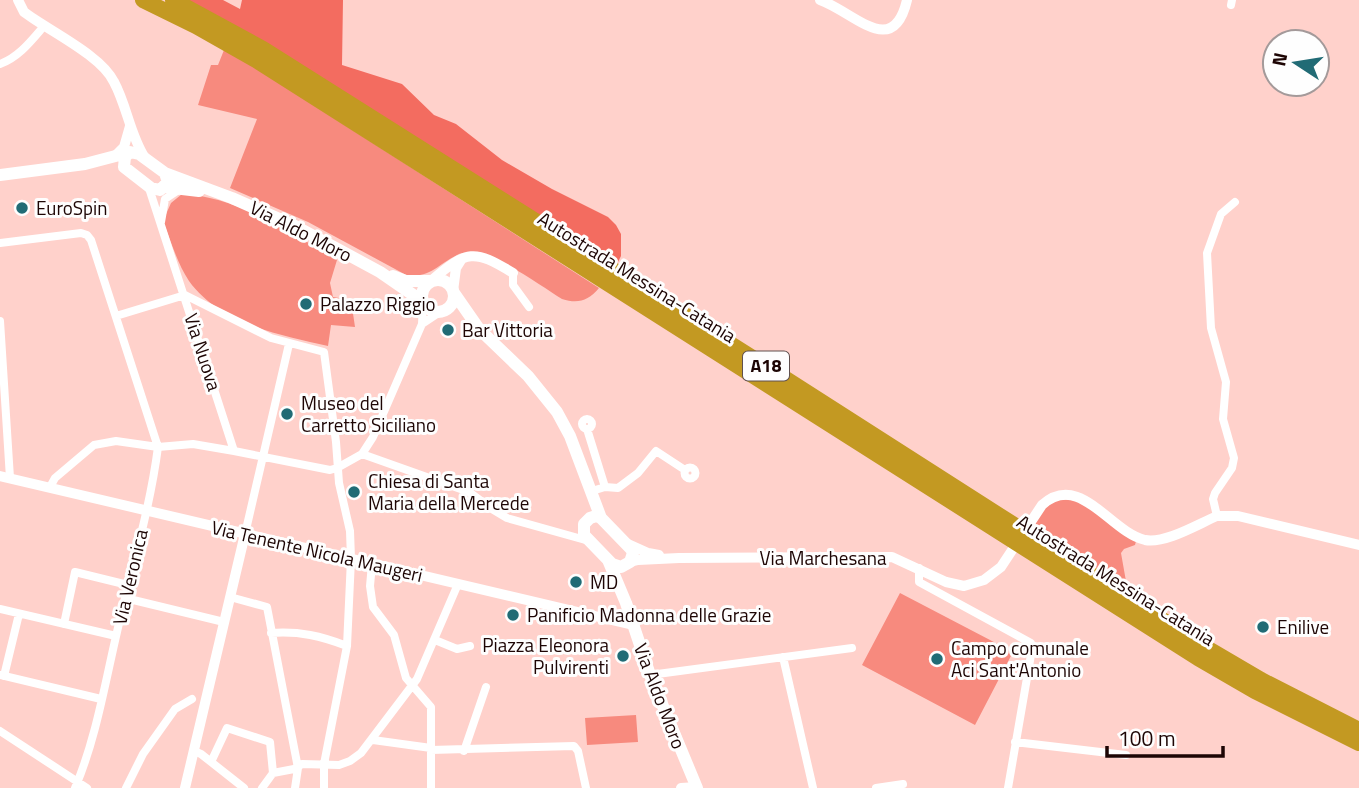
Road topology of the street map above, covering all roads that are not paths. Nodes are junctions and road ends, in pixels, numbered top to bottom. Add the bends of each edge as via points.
1 (18, 0) edge
2 (143, 0) edge
3 (173, 0) edge
4 (820, 0) edge
5 (907, 0) edge
6 (44, 26) junction
7 (0, 64) edge
8 (130, 126) junction
9 (123, 151) junction
10 (145, 158) junction
11 (85, 164) junction
12 (128, 170) junction
13 (165, 173) junction
14 (0, 175) edge
15 (148, 185) junction
16 (165, 193) junction
17 (220, 194) junction
18 (1235, 202) dead end
19 (161, 225) junction
20 (0, 243) edge
21 (462, 258) junction
22 (380, 272) junction
23 (513, 273) joint
24 (431, 281) junction
25 (454, 292) junction
26 (185, 295) junction
27 (422, 303) junction
28 (528, 307) dead end
29 (441, 312) junction
30 (116, 316) junction
31 (0, 321) edge
32 (422, 324) junction
33 (479, 329) junction
34 (289, 344) junction
35 (587, 429) dead end
36 (158, 447) junction
37 (4, 451) edge
38 (234, 451) junction
39 (362, 454) junction
40 (263, 457) junction
41 (337, 468) junction
42 (685, 470) dead end
43 (582, 471) junction
44 (5, 477) edge
45 (605, 487) junction
46 (50, 488) junction
47 (592, 491) junction
48 (146, 509) junction
49 (1217, 516) junction
50 (601, 518) junction
51 (585, 522) junction
52 (245, 534) junction
53 (568, 534) junction
54 (589, 541) junction
55 (628, 544) junction
56 (1359, 545) edge
57 (679, 558) junction
58 (351, 559) junction
59 (608, 560) junction
60 (372, 564) junction
61 (627, 564) junction
62 (919, 568) junction
63 (128, 584) junction
64 (458, 584) junction
65 (230, 597) junction
66 (125, 598) junction
67 (626, 603) junction
68 (0, 609) edge
69 (19, 614) junction
70 (224, 622) junction
71 (64, 624) junction
72 (633, 625) junction
73 (271, 633) junction
74 (116, 636) junction
75 (435, 640) junction
76 (347, 646) junction
77 (470, 646) dead end
78 (852, 648) dead end
79 (783, 657) junction
80 (650, 675) junction
81 (2, 676) edge
82 (411, 685) junction
83 (486, 687) dead end
84 (101, 699) junction
85 (192, 699) dead end
86 (1359, 730) edge
87 (0, 731) edge
88 (373, 740) junction
89 (1015, 742) junction
90 (1359, 743) edge
91 (431, 749) junction
92 (194, 751) junction
93 (464, 751) junction
94 (1126, 755) dead end
95 (211, 762) junction
96 (324, 764) junction
97 (298, 768) junction
98 (273, 773) junction
99 (903, 784) dead end
100 (77, 785) edge
101 (87, 788) edge
102 (126, 788) edge
103 (185, 788) edge
104 (244, 788) edge
105 (262, 788) edge
106 (295, 788) edge
107 (324, 788) edge
108 (430, 788) edge
109 (586, 788) edge
110 (681, 788) edge
111 (697, 788) edge
112 (813, 788) edge
113 (876, 788) edge
114 (1008, 788) edge

1 - 6 street via 24,12
2 - 90 highway, Autostrada Messina-Catania / A18 via 256,60 1198,658
3 - 86 highway, Autostrada Messina-Catania / A18 via 274,56 1203,646
4 - 5 street via 884,31 901,21
6 - 7 street via 21,51
6 - 8 street via 109,74
8 - 9 street
8 - 10 street
9 - 10 main road
9 - 11 main road
9 - 12 main road
10 - 13 main road
11 - 12 main road
11 - 14 main road
12 - 15 main road
13 - 16 main road
13 - 17 main road
15 - 16 main road
15 - 19 street, Via Nuova
16 - 17 main road via 180,189
16 - 19 street
17 - 22 main road, Via Aldo Moro via 276,217
18 - 49 street via 1221,214 1207,253 1212,328 1226,382 1223,419 1234,458 1213,499
19 - 26 street, Via Nuova
20 - 30 street via 87,235
21 - 23 street via 482,256
21 - 24 street
21 - 25 street via 456,268
22 - 24 main road via 406,281
22 - 27 main road
23 - 28 street via 513,285
24 - 25 main road via 445,281
24 - 27 main road via 422,290
25 - 29 main road via 452,305
25 - 33 main road
26 - 30 street
26 - 34 street
26 - 38 street, Via Nuova
27 - 29 main road via 430,311
27 - 32 street
29 - 32 street
29 - 33 main road
30 - 36 street
31 - 37 street
32 - 39 street
33 - 43 main road via 547,397 570,436
34 - 40 street
34 - 41 street via 324,352
35 - 45 street
36 - 38 street via 194,444
36 - 46 street via 116,441 94,445 55,478
36 - 48 street, Via Veronica
37 - 44 street
38 - 40 street
39 - 41 street
39 - 53 street via 469,492 508,517
40 - 41 street
40 - 52 street
41 - 58 street
42 - 45 street via 656,451 618,488
43 - 47 main road
43 - 51 main road
44 - 46 street, Via Tenente Nicola Maugeri
45 - 47 street
46 - 48 street, Via Tenente Nicola Maugeri
47 - 50 main road
48 - 52 street, Via Tenente Nicola Maugeri
48 - 63 street, Via Veronica
49 - 56 street, Via Marchesana via 1238,516
49 - 62 street, Via Marchesana via 1146,540 1074,494 1064,494 1048,500 1036,513 993,575 964,586
50 - 51 main road via 590,517
50 - 55 main road
51 - 53 street
51 - 54 main road via 584,535
52 - 58 street, Via Tenente Nicola Maugeri
52 - 65 street
53 - 54 street
54 - 59 main road
55 - 57 street
55 - 61 main road via 633,554
57 - 61 street
57 - 62 street, Via Marchesana via 892,556
58 - 60 street, Via Tenente Nicola Maugeri
58 - 76 street
59 - 61 main road via 616,566
59 - 67 main road
60 - 64 street, Via Tenente Nicola Maugeri
60 - 82 street via 373,607 394,635
61 - 67 main road via 622,578
62 - 89 street via 919,582 1031,643
63 - 66 street, Via Veronica
63 - 71 street via 75,572
64 - 72 street, Via Tenente Nicola Maugeri
64 - 75 street
65 - 70 street
65 - 73 street via 267,607
66 - 70 street
66 - 74 street, Via Veronica
67 - 72 main road, Via Aldo Moro
68 - 69 street
69 - 71 street
69 - 81 street
70 - 92 street
71 - 74 street
72 - 80 main road, Via Aldo Moro
73 - 76 street via 317,634
73 - 97 street
74 - 84 street, Via Veronica
75 - 77 street via 453,649
75 - 82 street
76 - 96 street
78 - 79 street
79 - 80 street
79 - 112 street
80 - 111 main road, Via Aldo Moro
81 - 84 street
82 - 88 street
82 - 91 street via 431,707
83 - 93 street
84 - 100 street, Via Veronica
85 - 102 street via 175,709
87 - 100 street
88 - 91 street
88 - 96 street via 350,761
89 - 94 street
89 - 114 street
91 - 93 street
91 - 108 street
92 - 95 street
92 - 103 street
93 - 109 street via 574,746
95 - 98 street via 227,728 270,742
95 - 104 street
96 - 97 street
96 - 107 street
97 - 98 street
97 - 106 street
98 - 105 street
99 - 113 street
100 - 101 street
110 - 111 street

